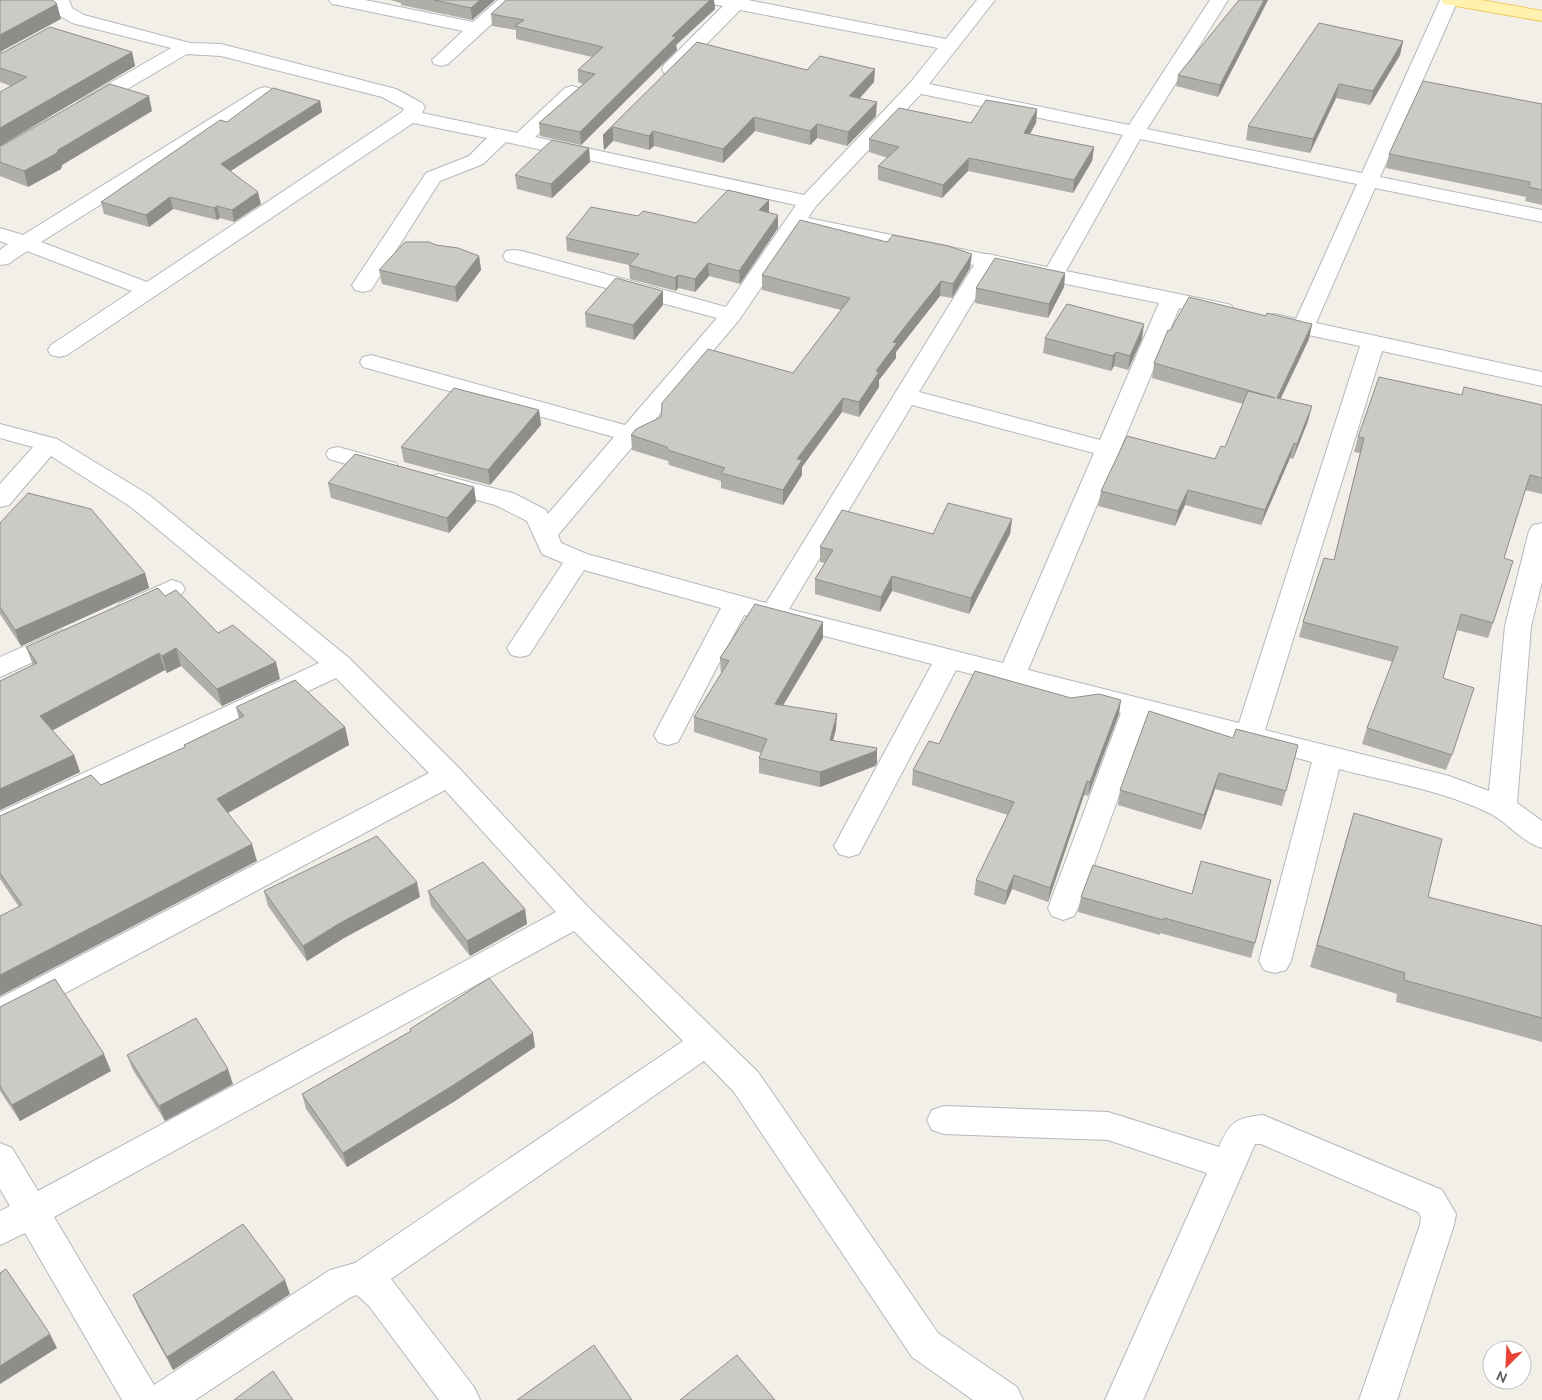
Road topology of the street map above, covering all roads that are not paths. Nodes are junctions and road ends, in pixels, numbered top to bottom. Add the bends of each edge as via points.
1 (60, 0) edge
2 (338, 0) edge
3 (509, 0) edge
4 (986, 0) edge
5 (1218, 0) edge
6 (1450, 0) edge
7 (731, 1) edge
8 (1542, 16) edge
9 (78, 19) junction
10 (61, 28) edge
11 (477, 28) junction
12 (949, 45) junction
13 (184, 48) junction
14 (441, 60) dead end
15 (661, 78) edge
16 (917, 87) junction
17 (572, 92) edge
18 (265, 93) edge
19 (69, 115) edge
20 (410, 116) junction
21 (1134, 134) junction
22 (502, 135) junction
23 (522, 139) junction
24 (1369, 179) junction
25 (808, 202) junction
26 (1542, 216) edge
27 (796, 222) junction
28 (0, 234) edge
29 (25, 244) junction
30 (514, 256) dead end
31 (0, 259) edge
32 (988, 260) junction
33 (1054, 274) junction
34 (363, 285) dead end
35 (148, 290) junction
36 (1172, 299) junction
37 (731, 315) junction
38 (1303, 327) junction
39 (1373, 342) junction
40 (58, 350) dead end
41 (371, 362) dead end
42 (1542, 378) edge
43 (906, 396) junction
44 (0, 431) edge
45 (630, 434) junction
46 (49, 444) junction
47 (1108, 449) junction
48 (338, 454) dead end
49 (0, 498) edge
50 (1542, 531) edge
51 (545, 534) junction
52 (578, 560) junction
53 (172, 589) dead end
54 (1535, 591) edge
55 (736, 605) junction
56 (773, 614) junction
57 (108, 618) edge
58 (81, 630) edge
59 (520, 648) dead end
60 (948, 659) junction
61 (339, 666) junction
62 (0, 668) edge
63 (1012, 675) junction
64 (1137, 708) junction
65 (668, 735) dead end
66 (1249, 736) junction
67 (1328, 757) junction
68 (449, 775) junction
69 (1502, 806) junction
70 (0, 825) edge
71 (1542, 838) edge
72 (849, 846) dead end
73 (1063, 908) dead end
74 (577, 915) junction
75 (1275, 961) dead end
76 (0, 1013) edge
77 (707, 1042) junction
78 (944, 1120) dead end
79 (0, 1158) edge
80 (1228, 1165) junction
81 (30, 1212) junction
82 (0, 1229) edge
83 (363, 1278) junction
84 (142, 1400) edge
85 (163, 1400) edge
86 (461, 1400) edge
87 (1004, 1400) edge
88 (1124, 1400) edge
89 (1378, 1400) edge

1 - 9 street via 66,14
2 - 11 street
3 - 11 street
4 - 12 street
5 - 21 street
6 - 8 main road
6 - 24 street
7 - 12 street
7 - 15 street
9 - 10 street
9 - 13 street
11 - 14 street
12 - 16 street
13 - 19 street
13 - 20 street via 221,50 389,93 415,107
16 - 21 street
16 - 25 street
17 - 23 street
18 - 29 street
20 - 22 street
20 - 35 street
21 - 24 street
21 - 33 street
22 - 23 street
22 - 34 street via 476,160 432,177
23 - 25 street via 594,146
24 - 26 street
24 - 38 street
25 - 27 street
27 - 32 street
27 - 37 street
28 - 29 street
29 - 31 street
29 - 35 street
30 - 37 street
32 - 33 street
32 - 43 street
33 - 36 street
35 - 40 street
36 - 38 street
36 - 47 street
37 - 45 street
38 - 39 street
39 - 42 street
39 - 66 street
41 - 45 street
43 - 47 street
43 - 56 street
44 - 46 street
45 - 51 street
46 - 49 street
46 - 61 street via 140,501
47 - 63 street
48 - 51 street via 504,500 537,516
50 - 54 street
51 - 52 street via 551,548
52 - 55 street
52 - 59 street
53 - 57 street
54 - 69 street via 1518,626
55 - 56 street
55 - 65 street
56 - 60 street
58 - 62 street
60 - 63 street
60 - 72 street
61 - 68 street
61 - 70 street
63 - 64 street
64 - 66 street
64 - 73 street
66 - 67 street
67 - 69 street via 1449,788
67 - 75 street
68 - 74 street
68 - 76 street
69 - 71 street
74 - 77 street
74 - 81 street
77 - 83 street
77 - 87 street via 746,1082 925,1345
78 - 80 street via 1108,1126
79 - 81 street
80 - 88 street
80 - 89 street via 1240,1137 1247,1131 1263,1130 1430,1202 1439,1214
81 - 82 street
81 - 84 street
83 - 85 street via 342,1282
83 - 86 street via 382,1294

